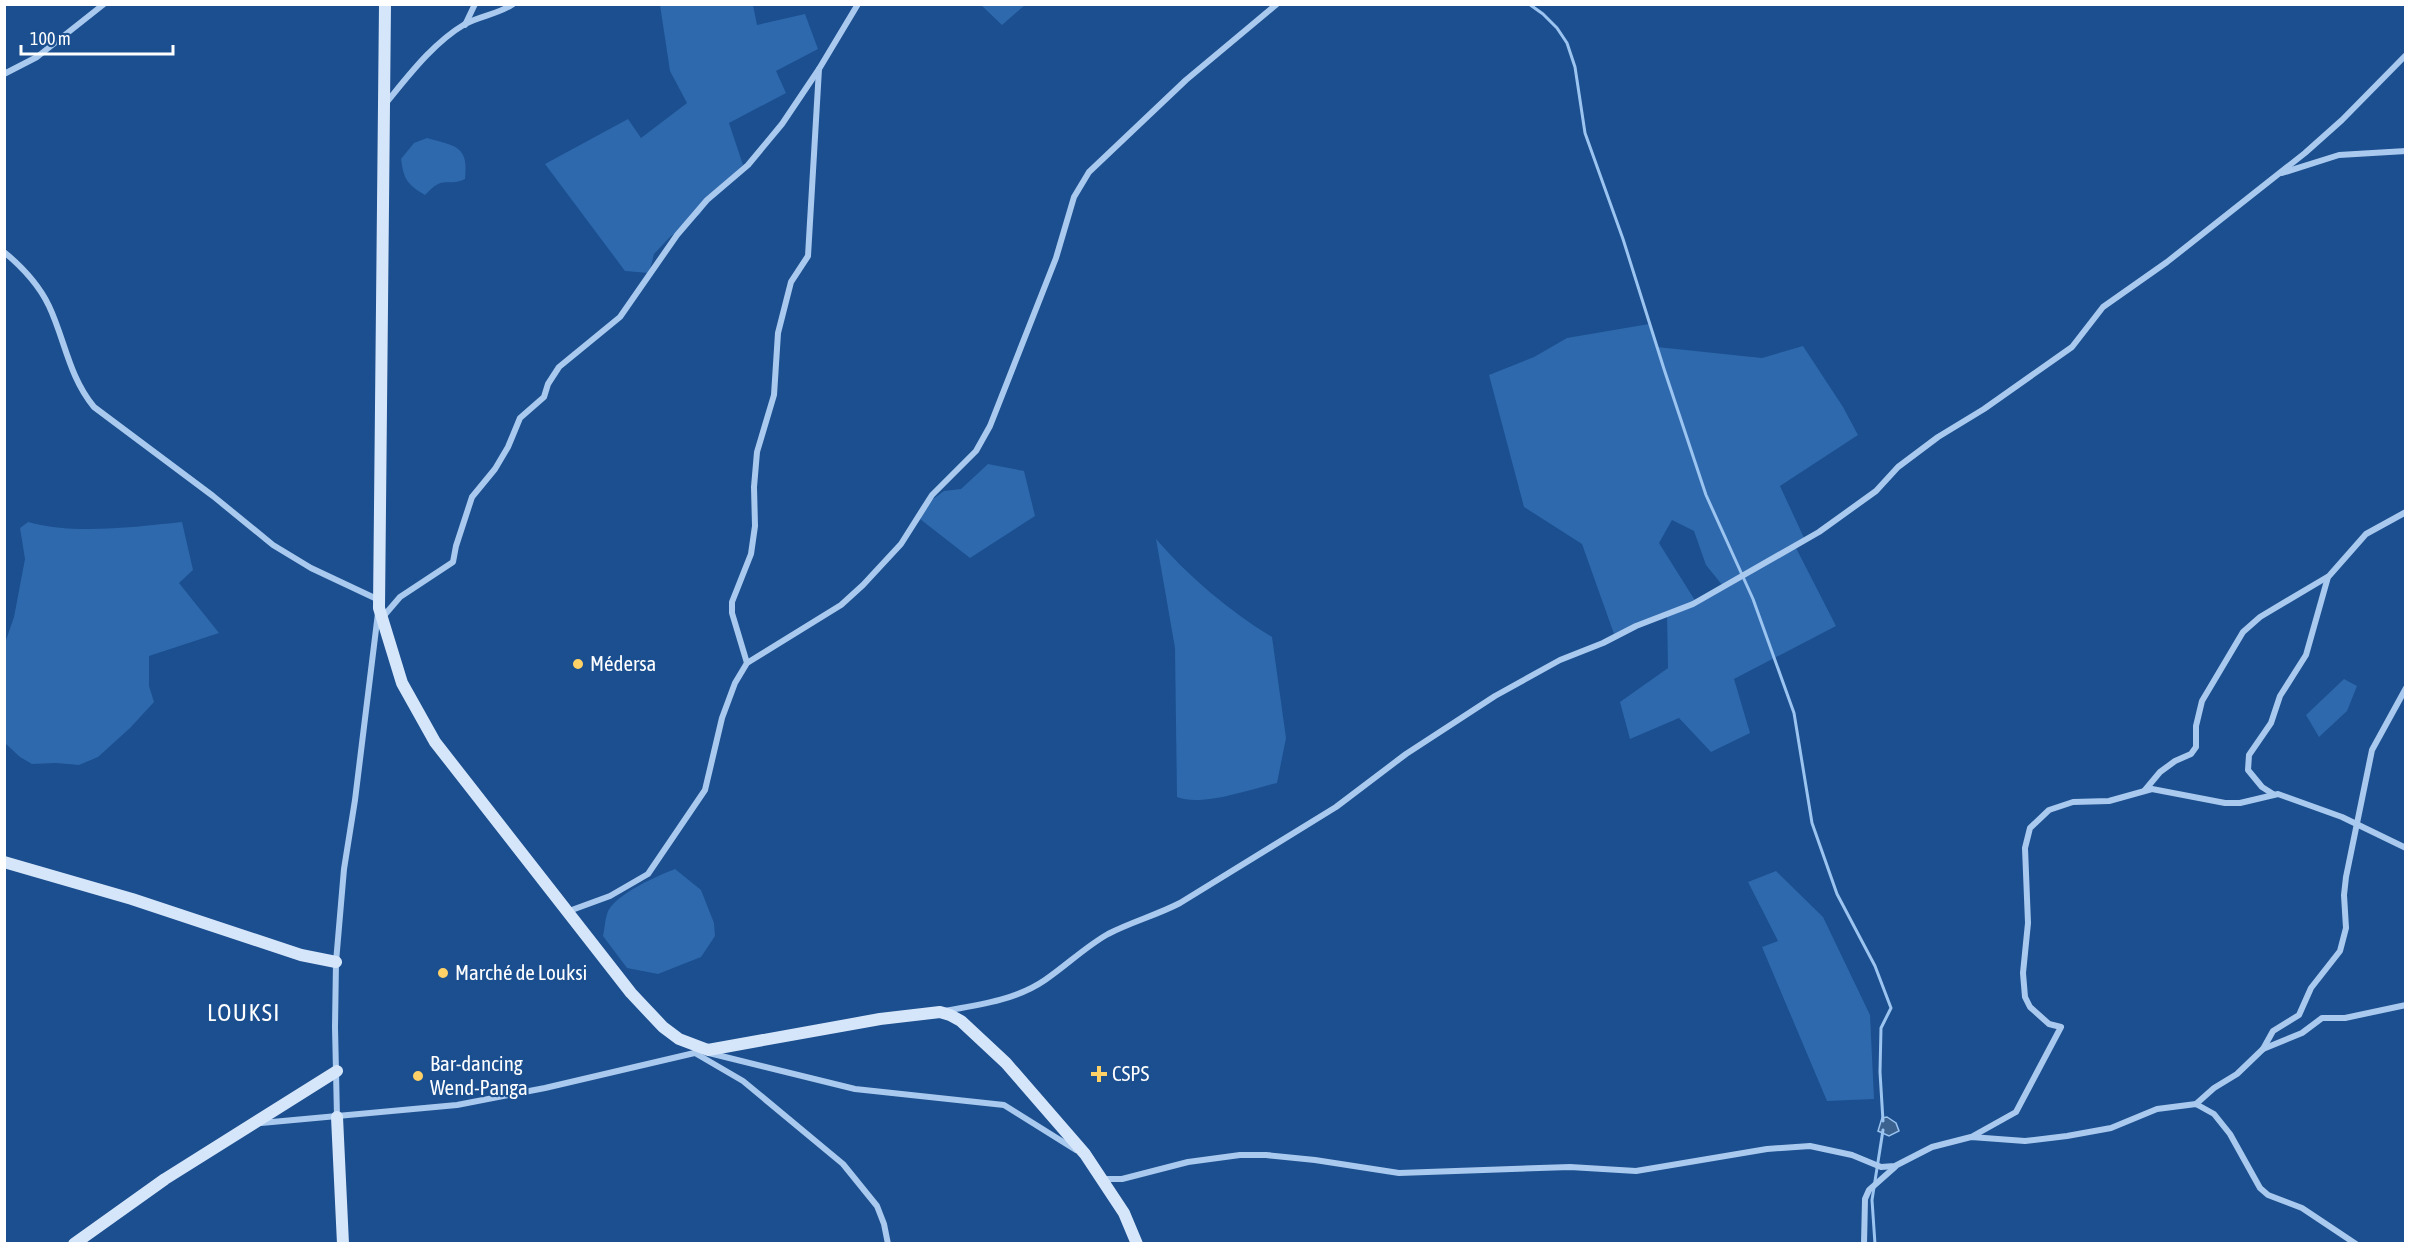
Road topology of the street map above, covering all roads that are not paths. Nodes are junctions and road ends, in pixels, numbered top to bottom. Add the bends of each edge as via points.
1 (104, 4) edge
2 (385, 4) edge
3 (475, 4) edge
4 (513, 4) edge
5 (858, 4) edge
6 (1277, 4) edge
7 (465, 24) junction
8 (2406, 55) edge
9 (819, 69) junction
10 (4, 74) edge
11 (384, 106) junction
12 (2406, 151) edge
13 (2279, 174) junction
14 (4, 252) edge
15 (2406, 512) edge
16 (2329, 576) junction
17 (380, 609) junction
18 (747, 663) junction
19 (2406, 688) edge
20 (2145, 790) junction
21 (2273, 794) junction
22 (2356, 824) junction
23 (2406, 848) edge
24 (4, 862) edge
25 (569, 911) junction
26 (336, 962) junction
27 (2406, 1005) edge
28 (940, 1012) junction
29 (2263, 1049) junction
30 (705, 1051) junction
31 (695, 1053) junction
32 (337, 1071) junction
33 (2196, 1104) junction
34 (337, 1117) junction
35 (252, 1125) junction
36 (1971, 1137) junction
37 (1085, 1154) junction
38 (1895, 1166) junction
39 (1102, 1179) junction
40 (74, 1244) edge
41 (343, 1244) edge
42 (888, 1244) edge
43 (1137, 1244) edge
44 (1864, 1244) edge
45 (2356, 1244) edge

1 - 10 street via 37,57
2 - 11 street
3 - 7 street
4 - 7 street
5 - 9 street
6 - 18 street via 1186,80 1089,172 1074,197 1056,258 990,426 976,451 932,495 901,544 864,585 841,605
7 - 11 street via 418,64
8 - 13 street via 2342,120
9 - 17 street via 748,165 707,200 677,235 620,317 559,367 544,397 520,418 495,469 472,497 453,562
9 - 18 street via 808,255 791,282 778,333 774,395 758,452 755,526 750,554 732,602
11 - 17 street
12 - 13 street via 2339,155
13 - 28 street via 2103,308 2072,347 1938,437 1898,467 1876,491 1806,541 1693,604 1560,660 1495,696 1406,754 1336,807 1180,903 1112,932 1044,981 992,1002
14 - 17 street via 31,279 48,304 71,370 94,407 273,545
15 - 16 street via 2366,534
16 - 20 street via 2260,617 2243,632 2202,701 2196,747 2160,772
16 - 21 street via 2306,654 2280,696 2271,723 2249,755 2248,770
17 - 25 street via 402,683 435,742
17 - 26 street via 344,869
18 - 25 street via 722,718 705,790 672,841 648,874 610,896
19 - 22 street via 2372,750
20 - 21 street via 2164,790 2225,803
20 - 36 street via 2109,801 2073,802 2049,810 2030,828 2025,849 2025,997 2049,1024 2061,1027 2016,1112
21 - 22 street via 2307,802
22 - 23 street
22 - 29 street via 2346,877 2346,928 2340,951 2311,988 2300,1015 2273,1031
24 - 26 street via 301,955
25 - 30 street via 631,993 663,1027
26 - 32 street
27 - 29 street via 2345,1018 2322,1018 2302,1033
28 - 30 street
28 - 37 street via 961,1021 1006,1063
29 - 33 street
30 - 31 street
30 - 37 street via 855,1089 1004,1104
31 - 34 street via 457,1105
31 - 42 street via 743,1081 843,1164 877,1206
32 - 34 street
32 - 35 street
33 - 36 street via 2157,1109 2111,1128 2067,1136 2025,1141
33 - 45 street via 2214,1114 2230,1134 2260,1188 2302,1208
34 - 35 street
34 - 41 street
35 - 40 street via 165,1179
36 - 38 street via 1932,1148
37 - 39 street
38 - 39 street via 1881,1167 1810,1146 1767,1149 1636,1171 1570,1167 1398,1173 1306,1159 1240,1155 1188,1162 1122,1179
38 - 44 street via 1869,1190
39 - 43 street via 1124,1213

